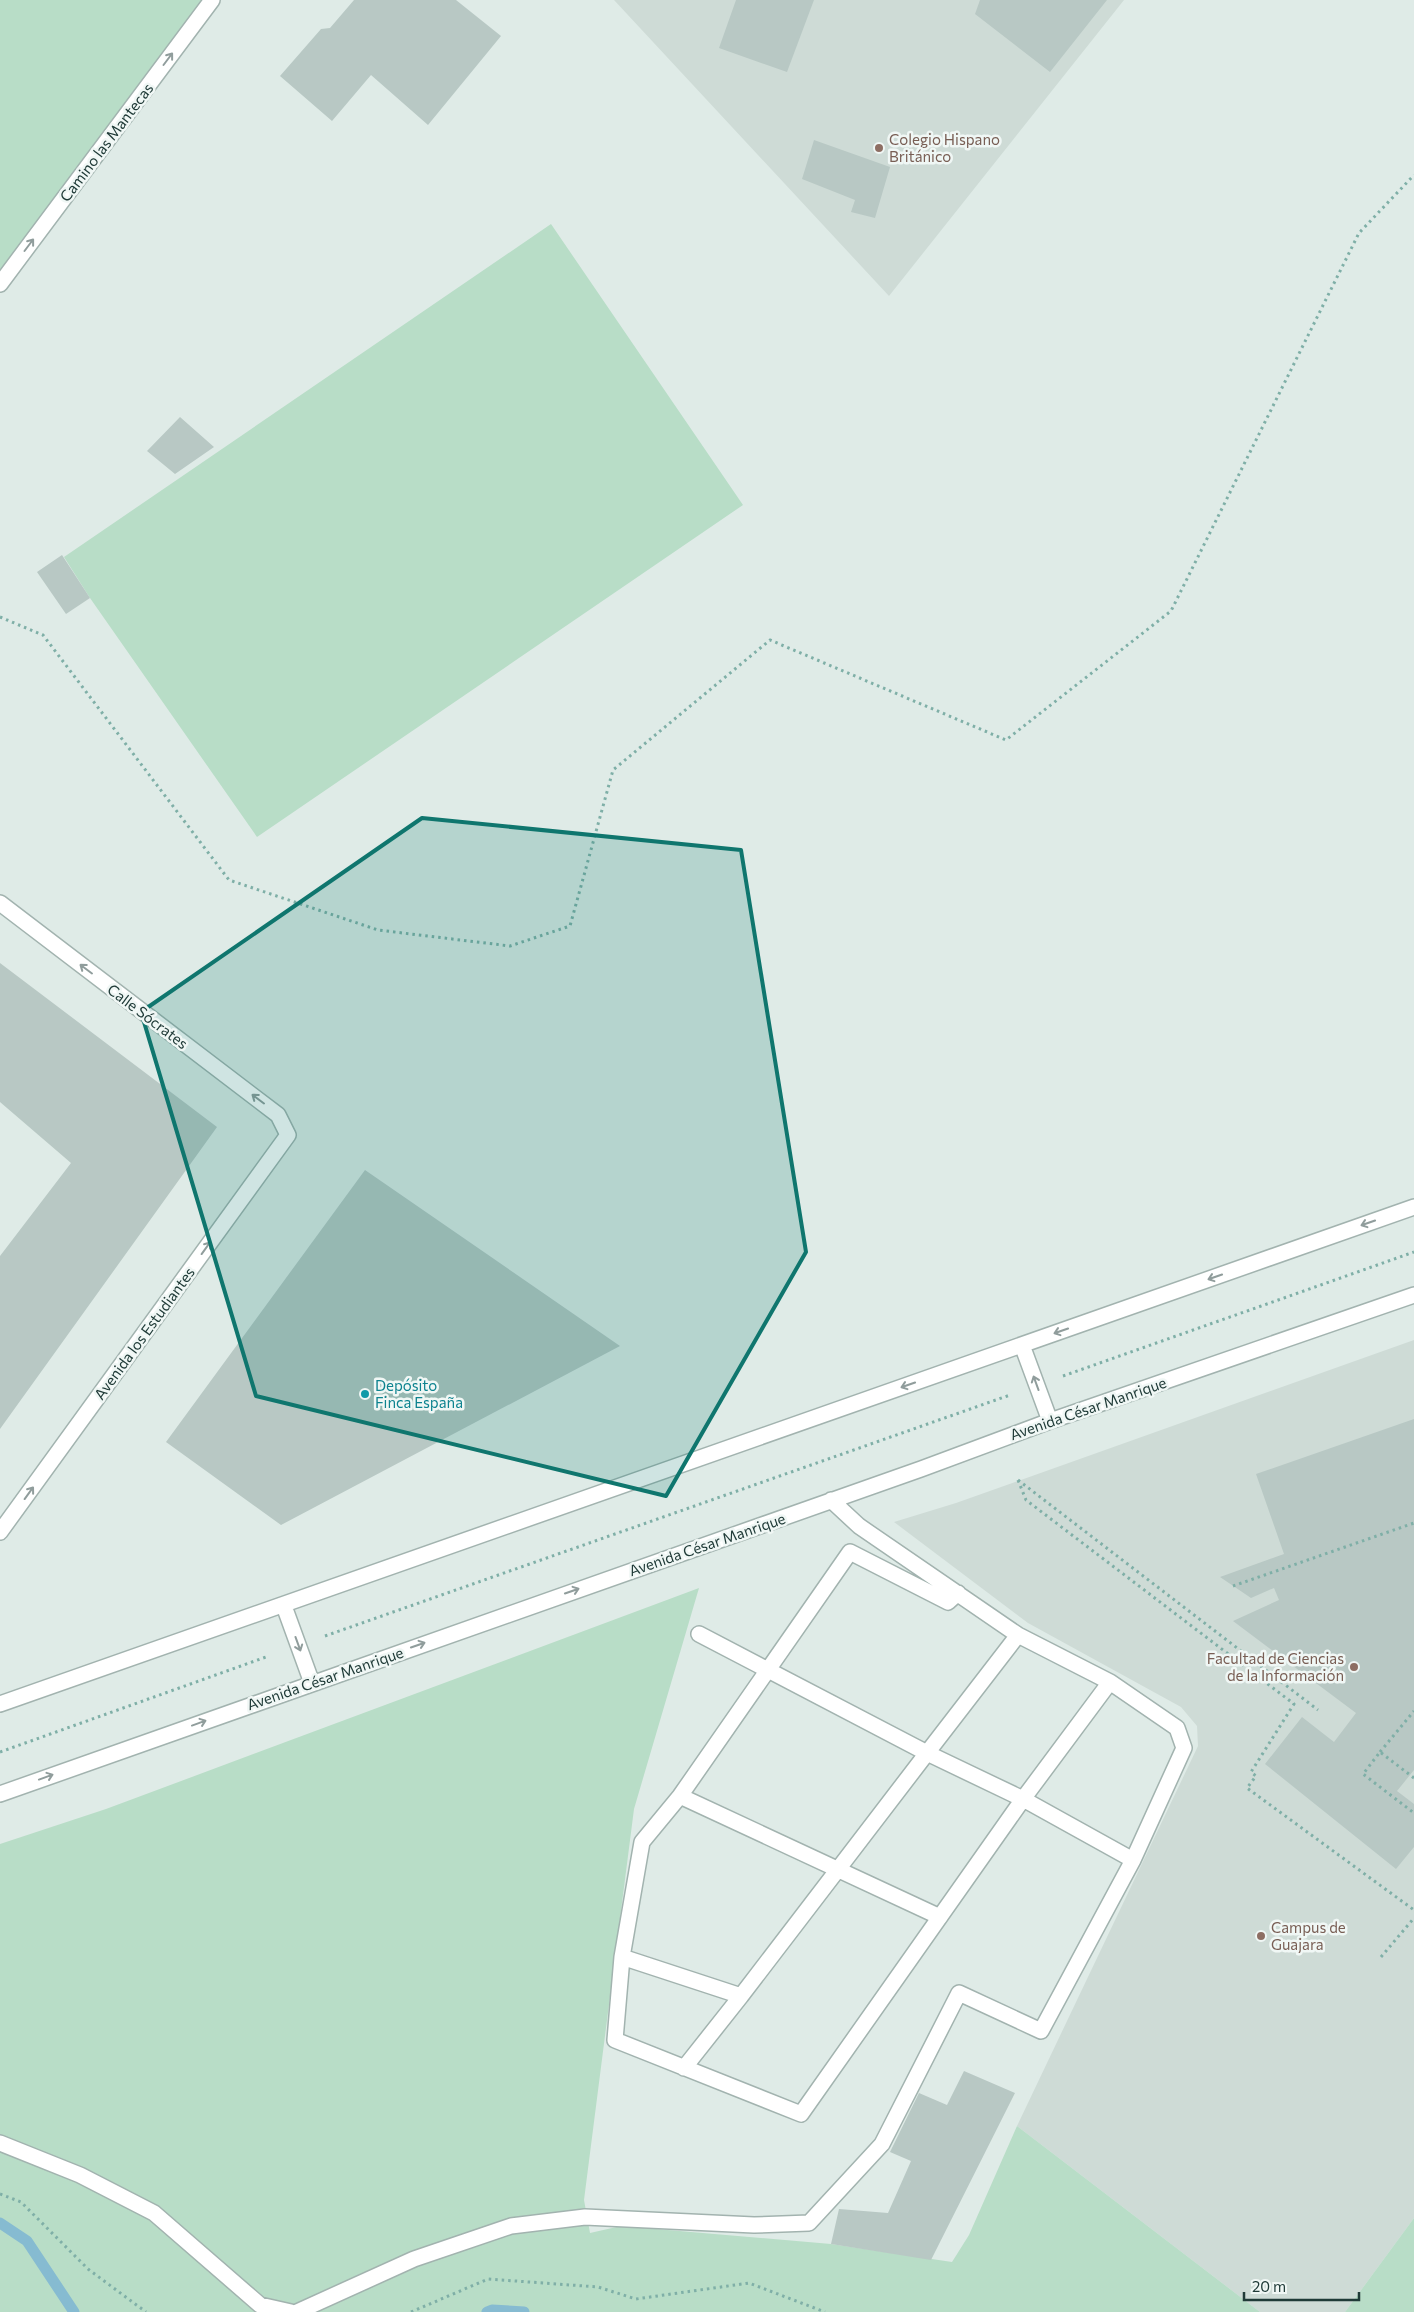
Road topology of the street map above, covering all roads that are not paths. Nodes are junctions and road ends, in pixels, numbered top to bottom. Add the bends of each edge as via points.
1 (212, 0) edge
2 (0, 284) edge
3 (0, 903) edge
4 (288, 1135) joint
5 (1414, 1207) edge
6 (1414, 1295) edge
7 (1022, 1345) junction
8 (1050, 1421) junction
9 (831, 1500) junction
10 (0, 1532) edge
11 (958, 1594) junction
12 (284, 1606) junction
13 (699, 1634) dead end
14 (1018, 1635) junction
15 (766, 1670) junction
16 (1110, 1682) junction
17 (312, 1683) junction
18 (0, 1704) edge
19 (926, 1753) junction
20 (0, 1794) edge
21 (680, 1796) junction
22 (1023, 1800) junction
23 (1132, 1860) junction
24 (838, 1870) junction
25 (940, 1917) junction
26 (622, 1957) junction
27 (741, 1996) junction
28 (684, 2068) junction
29 (0, 2143) edge
30 (291, 2312) edge
31 (297, 2312) edge

2 -> 1 street, Camino las Mantecas
4 -> 3 street, Calle Sócrates via 278,1114
10 -> 4 street, Avenida los Estudiantes
5 -> 7 street
6 - 8 street, Avenida César Manrique
8 -> 7 street
7 -> 12 street
8 - 9 street, Avenida César Manrique
9 - 11 street via 859,1526
17 -> 9 street, Avenida César Manrique
11 - 14 street
11 - 15 street via 948,1602 850,1552
12 -> 17 street
12 - 18 street
13 - 15 street
14 - 16 street
14 - 19 street
15 - 19 street
15 - 21 street
16 - 22 street
16 - 23 street via 1177,1728 1184,1748
20 -> 17 street, Avenida César Manrique
19 - 22 street
19 - 24 street
21 - 24 street
21 - 26 street via 642,1842
22 - 23 street
22 - 25 street
23 - 31 street via 1041,2031 959,1993 882,2144 809,2223 754,2225 585,2217 511,2226 414,2259
24 - 25 street
24 - 27 street
25 - 28 street via 801,2114
26 - 27 street
26 - 28 street via 615,2040
27 - 28 street
29 - 30 street via 80,2176 154,2213 260,2305

